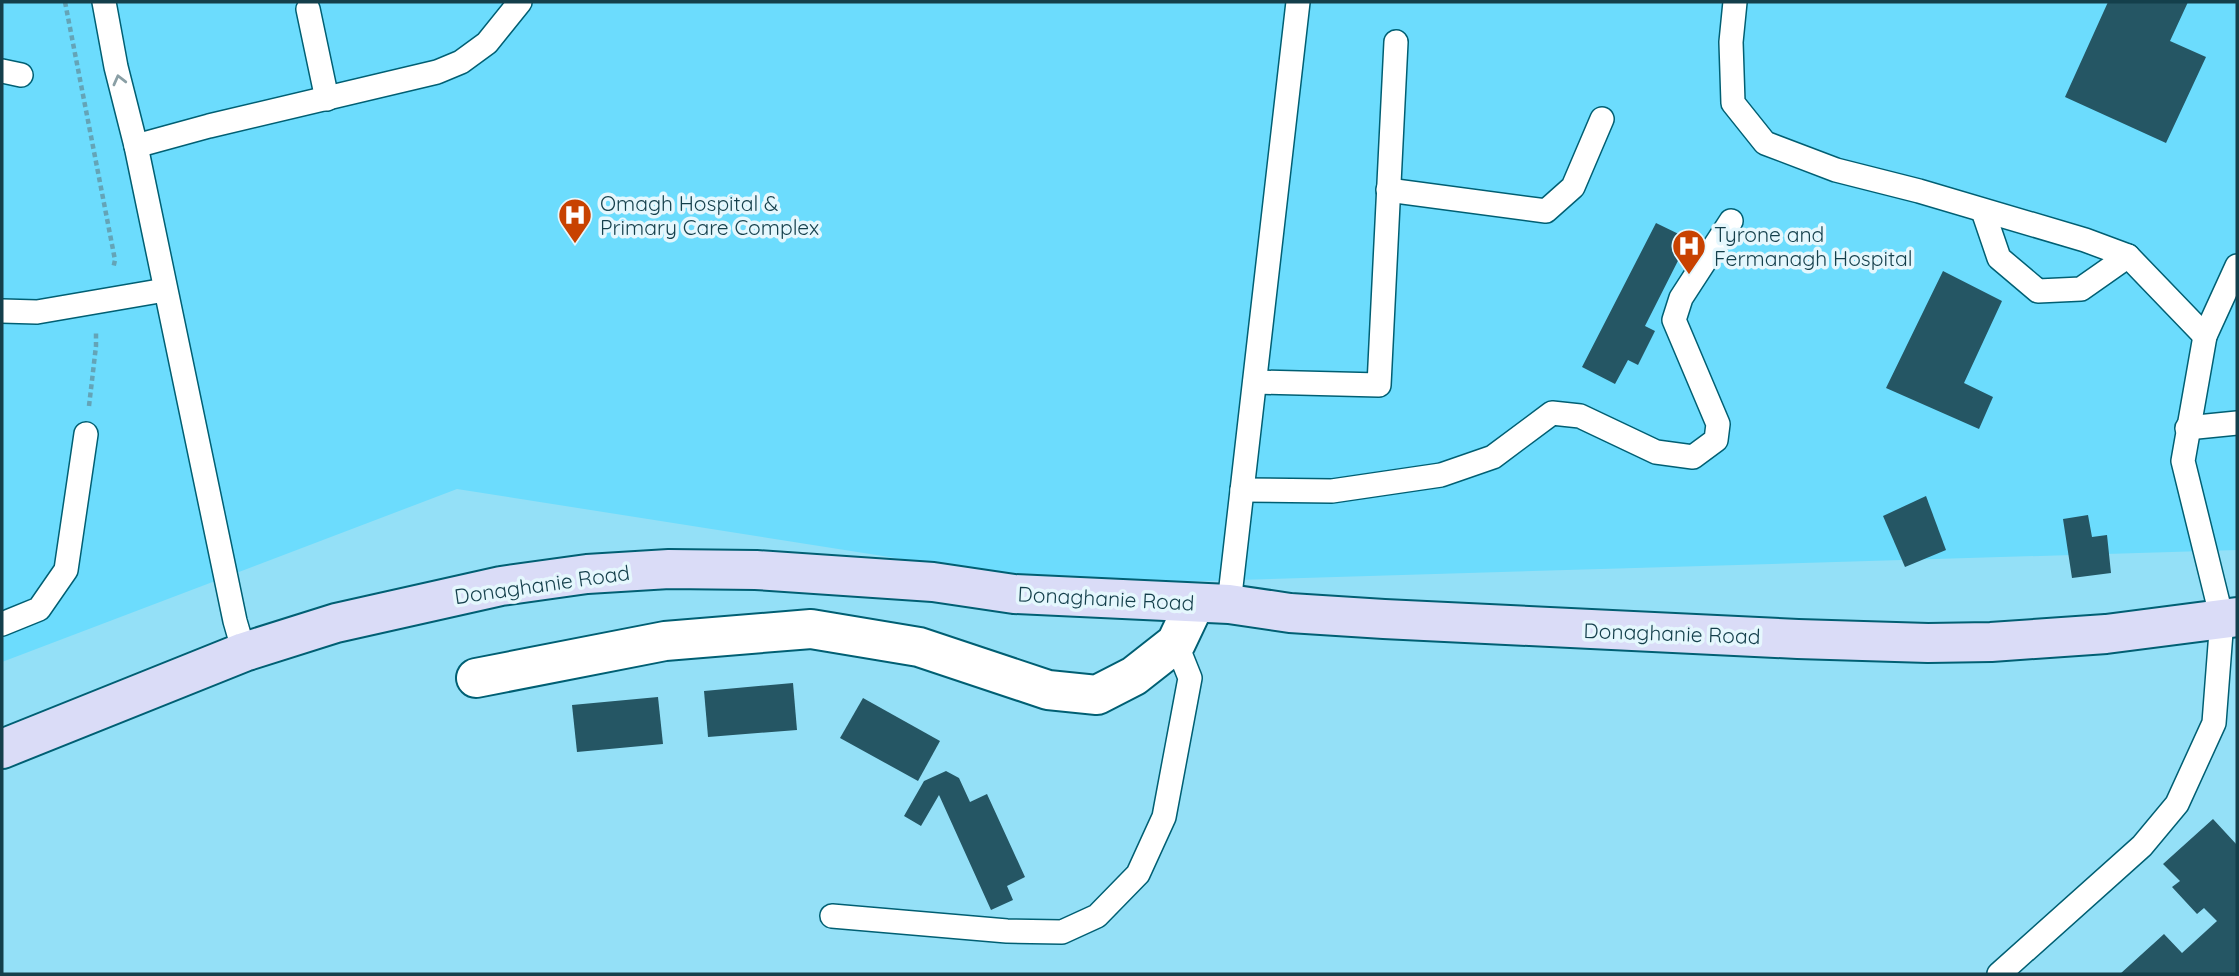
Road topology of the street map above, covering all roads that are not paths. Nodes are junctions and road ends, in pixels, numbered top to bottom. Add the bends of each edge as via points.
1 (104, 2) edge
2 (520, 2) edge
3 (1298, 2) edge
4 (1735, 2) edge
5 (308, 9) dead end
6 (1395, 42) dead end
7 (327, 99) junction
8 (1602, 119) dead end
9 (136, 146) junction
10 (1388, 190) junction
11 (1983, 211) junction
12 (1731, 221) dead end
13 (2128, 256) junction
14 (2237, 266) edge
15 (165, 290) junction
16 (2, 311) edge
17 (2205, 336) junction
18 (1255, 382) junction
19 (2237, 423) edge
20 (2188, 428) junction
21 (86, 434) road end
22 (1242, 490) junction
23 (1212, 603) junction
24 (2230, 618) edge
25 (2, 624) edge
26 (1176, 643) junction
27 (244, 652) junction
28 (498, 684) dead end
29 (2, 749) edge
30 (832, 916) dead end
31 (1999, 974) edge

9 -> 1 lane
2 - 7 lane via 487,43 461,62
3 - 18 lane
4 - 11 lane via 1733,103 1765,143 1836,170
5 - 7 lane
6 - 10 lane
7 - 9 lane
8 - 10 lane via 1573,187 1546,211
9 - 15 lane
10 - 18 lane via 1378,385
11 - 13 lane
11 - 13 lane via 1999,258 2038,291 2081,289
12 - 22 lane via 1681,298 1674,320 1718,424 1716,440 1693,457 1656,452 1580,416 1552,413 1493,457 1441,475 1332,491
13 - 17 lane
14 - 17 lane
15 - 16 lane via 37,312
15 - 27 lane
17 - 20 lane
18 - 22 lane
19 - 20 lane
20 - 24 lane via 2183,461
21 - 25 lane via 66,570 39,609
22 - 23 lane
23 - 24 main road, Donaghanie Road via 1290,613 1598,631 1928,643 2106,634
23 - 26 street
23 - 27 main road, Donaghanie Road via 1014,594 933,582 768,571 669,569 502,586 336,623
24 - 31 lane via 2214,723 2177,804 2142,846
26 - 28 street via 1134,676 1097,695 1048,690 919,647 811,629 665,641
26 - 30 lane via 1190,678 1164,817 1138,874 1097,916 1062,932
27 - 29 main road, Donaghanie Road

